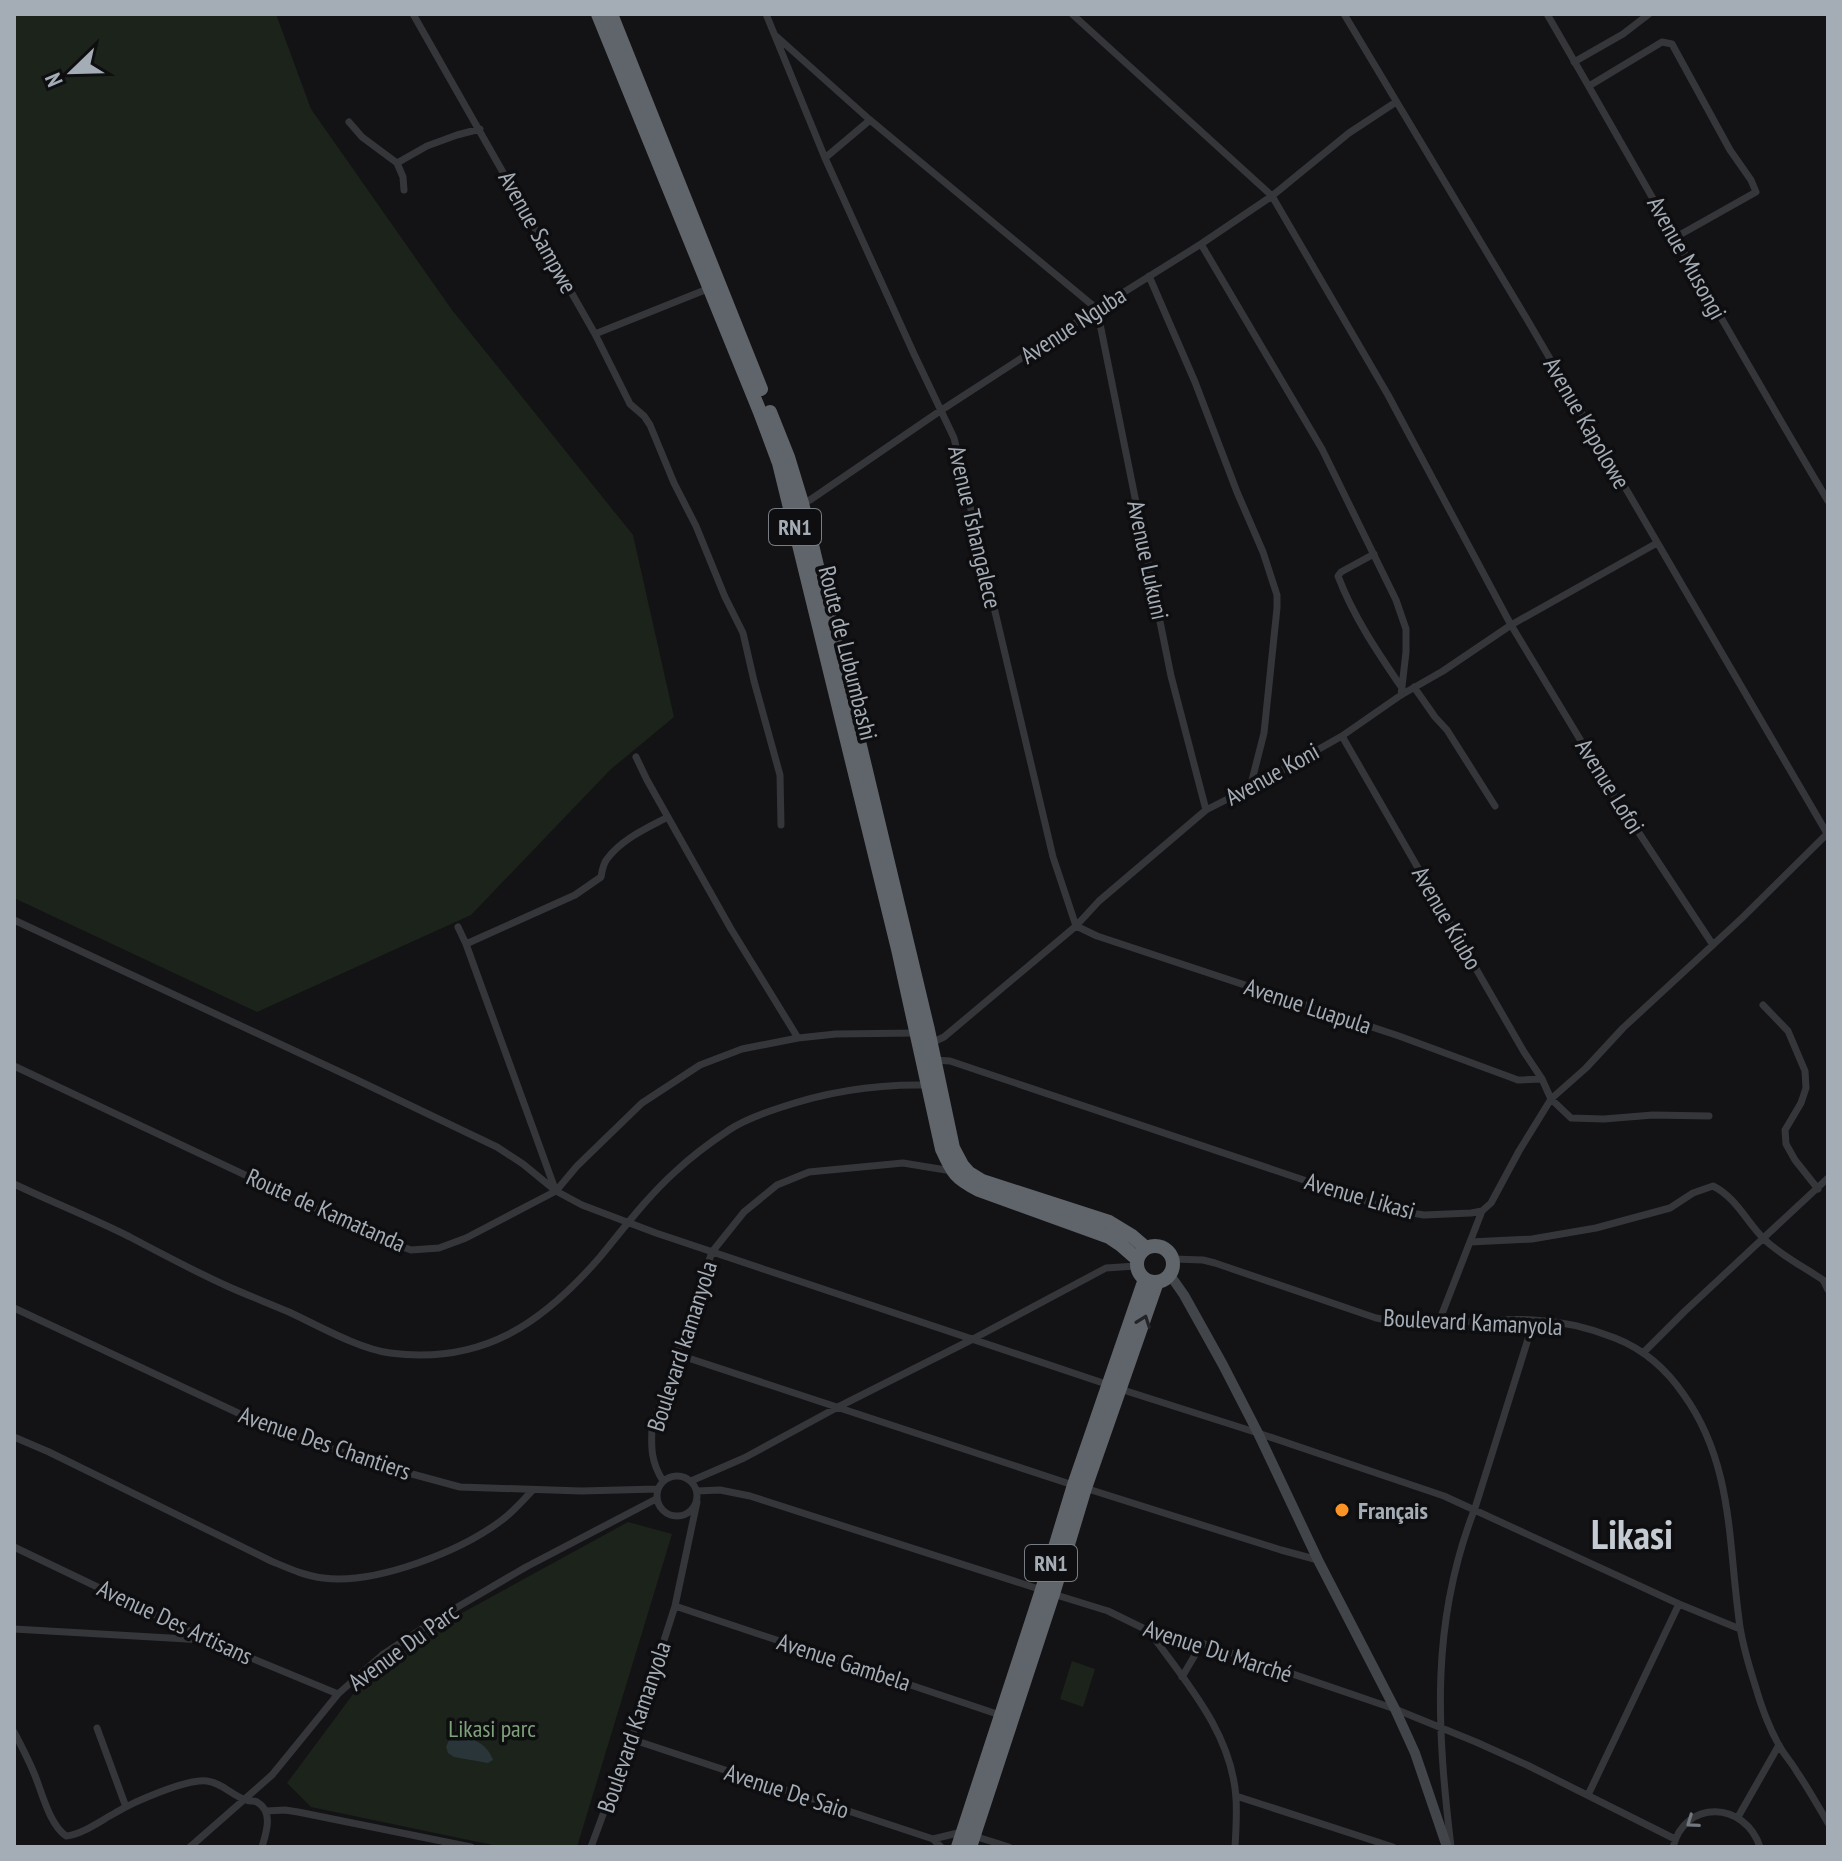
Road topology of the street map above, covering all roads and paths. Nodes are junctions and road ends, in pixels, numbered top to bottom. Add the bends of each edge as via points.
1 (413, 14) edge
2 (598, 14) edge
3 (611, 14) edge
4 (766, 14) edge
5 (1072, 14) edge
6 (1344, 14) edge
7 (1547, 14) edge
8 (1649, 14) edge
9 (773, 34) junction
10 (1574, 62) junction
11 (1589, 86) junction
12 (1396, 102) junction
13 (870, 120) junction
14 (349, 122) dead end
15 (480, 129) junction
16 (825, 158) junction
17 (397, 163) junction
18 (404, 190) dead end
19 (1272, 196) junction
20 (1676, 237) junction
21 (1201, 244) junction
22 (1149, 276) junction
23 (714, 287) junction
24 (1097, 309) junction
25 (595, 334) junction
26 (940, 411) junction
27 (1828, 501) edge
28 (796, 505) junction
29 (1657, 543) junction
30 (1374, 554) junction
31 (1511, 625) junction
32 (1414, 687) junction
33 (1402, 692) junction
34 (1342, 736) junction
35 (636, 757) dead end
36 (1250, 788) junction
37 (1495, 806) dead end
38 (1206, 810) junction
39 (668, 817) junction
40 (781, 825) dead end
41 (1828, 834) edge
42 (14, 920) edge
43 (1076, 926) junction
44 (458, 927) dead end
45 (466, 944) junction
46 (1713, 945) junction
47 (1763, 1005) dead end
48 (798, 1038) junction
49 (924, 1038) junction
50 (934, 1060) junction
51 (14, 1066) edge
52 (1542, 1079) junction
53 (927, 1085) junction
54 (1551, 1099) junction
55 (1709, 1116) dead end
56 (961, 1173) junction
57 (1828, 1178) edge
58 (14, 1184) edge
59 (1818, 1189) junction
60 (556, 1191) junction
61 (1482, 1211) junction
62 (628, 1223) junction
63 (1763, 1239) junction
64 (1470, 1242) junction
65 (712, 1252) junction
66 (1140, 1257) junction
67 (1173, 1259) junction
68 (1157, 1279) junction
69 (1828, 1290) edge
70 (14, 1308) edge
71 (1534, 1320) junction
72 (1438, 1324) junction
73 (971, 1340) junction
74 (1643, 1353) junction
75 (676, 1354) junction
76 (1113, 1387) junction
77 (838, 1407) junction
78 (1258, 1433) junction
79 (14, 1437) edge
80 (663, 1481) junction
81 (691, 1481) junction
82 (1080, 1487) junction
83 (657, 1489) junction
84 (533, 1490) junction
85 (697, 1491) junction
86 (656, 1499) junction
87 (697, 1502) junction
88 (1475, 1508) junction
89 (14, 1547) edge
90 (1318, 1560) junction
91 (1048, 1592) junction
92 (1679, 1604) junction
93 (675, 1606) junction
94 (14, 1629) edge
95 (1740, 1629) junction
96 (1149, 1631) junction
97 (210, 1641) junction
98 (1202, 1643) junction
99 (1182, 1677) junction
100 (338, 1694) junction
101 (1395, 1709) junction
102 (1007, 1717) junction
103 (97, 1728) dead end
104 (1439, 1728) junction
105 (14, 1732) edge
106 (631, 1739) junction
107 (1779, 1745) junction
108 (1588, 1795) junction
109 (1236, 1796) junction
110 (244, 1800) junction
111 (126, 1807) junction
112 (266, 1811) junction
113 (1738, 1817) junction
114 (1828, 1823) edge
115 (969, 1838) edge
116 (933, 1839) junction
117 (1674, 1843) edge
118 (190, 1847) edge
119 (262, 1847) edge
120 (471, 1847) edge
121 (591, 1847) edge
122 (941, 1847) edge
123 (958, 1847) edge
124 (1009, 1847) edge
125 (1235, 1847) edge
126 (1393, 1847) edge
127 (1449, 1847) edge
128 (1760, 1847) edge

1 - 15 street, Avenue Sampwe
2 - 23 highway, Route de Lubumbashi / RN1
3 - 23 highway, Route de Lubumbashi / RN1
4 - 9 street, Avenue Tshangalece
5 - 19 street, Avenue Lofoi
6 - 12 street, Avenue Kapolowe
7 - 10 street, Avenue Musongi
8 - 10 street
9 - 13 street
9 - 16 street, Avenue Tshangalece
10 - 11 street, Avenue Musongi
11 - 20 street, Avenue Musongi
11 - 20 street via 1662,42 1672,44 1751,180 1756,192
12 - 19 street, Avenue Nguba
12 - 29 street, Avenue Kapolowe
13 - 16 street
13 - 24 street
14 - 17 street
15 - 17 street via 427,146
15 - 25 street, Avenue Sampwe
16 - 26 street, Avenue Tshangalece
17 - 18 street
19 - 21 street, Avenue Nguba
19 - 31 street, Avenue Lofoi via 1388,395
20 - 27 street, Avenue Musongi
21 - 22 street, Avenue Nguba
21 - 30 street via 1322,449
22 - 24 street, Avenue Nguba
22 - 36 street via 1277,595 1264,733
23 - 25 street
23 - 28 highway, Route de Lubumbashi / RN1 via 788,457
24 - 26 street, Avenue Nguba
24 - 38 street, Avenue Lukuni via 1171,676
25 - 40 street, Avenue Sampwe via 630,404 650,425 743,633 780,775
26 - 28 street, Avenue Nguba
26 - 43 street, Avenue Tshangalece via 954,438 1053,857
28 - 49 highway, Route de Lubumbashi / RN1
29 - 31 street, Avenue Koni
29 - 41 street, Avenue Kapolowe
30 - 33 street via 1406,629
30 - 33 street via 1338,576
31 - 32 street, Avenue Koni
31 - 46 street, Avenue Lofoi
32 - 33 street, Avenue Koni
32 - 37 street
33 - 34 street, Avenue Koni
34 - 36 street, Avenue Koni
34 - 52 street, Avenue Kiubo
35 - 39 street
36 - 38 street, Avenue Koni
38 - 43 street, Avenue Koni
39 - 45 street via 626,841 605,860 601,877 575,895
39 - 48 street
41 - 46 street
42 - 60 street via 497,1147
43 - 49 street, Avenue Koni via 944,1037
43 - 52 street, Avenue Luapula via 1518,1080
44 - 45 street
45 - 60 street
46 - 54 street
47 - 59 street via 1788,1031 1805,1071 1806,1088 1785,1130 1786,1144
48 - 49 street, Route de Kamatanda
48 - 60 street, Route de Kamatanda via 742,1049 700,1065 642,1103
49 - 50 highway, Route de Lubumbashi / RN1
49 - 53 highway, Route de Lubumbashi / RN1
50 - 56 highway, Route de Lubumbashi / RN1
50 - 61 street, Avenue Likasi via 950,1061 1393,1210 1432,1215
51 - 60 street, Route de Kamatanda via 411,1250 439,1248 466,1238
52 - 54 street, Avenue Kiubo
53 - 56 highway, Route de Lubumbashi / RN1 via 942,1149
53 - 62 street via 854,1088 749,1119 675,1171
54 - 55 street via 1571,1118
54 - 61 street
56 - 65 street, Boulevard kamanyola via 903,1163 809,1172 777,1185 744,1212
56 - 66 highway via 1109,1222 1132,1236
57 - 59 street
58 - 62 street via 356,1342 415,1355 478,1346 534,1320
59 - 63 street
60 - 62 street
61 - 64 street
62 - 65 street
63 - 64 street via 1713,1186 1670,1208 1596,1228
63 - 69 street via 1823,1280
63 - 74 street
64 - 72 street
65 - 73 street
65 - 75 street, Boulevard kamanyola
66 - 67 highway via 1158,1245
66 - 68 highway via 1139,1274
66 - 73 street via 1106,1268
67 - 68 highway via 1173,1267
67 - 72 street, Boulevard Kamanyola via 1215,1263 1376,1318
68 - 76 highway, RN1
68 - 78 main road via 1184,1295
70 - 84 street, Avenue Des Chantiers via 253,1420 375,1464 460,1487
71 - 72 street, Boulevard Kamanyola
71 - 74 street, Boulevard Kamanyola via 1615,1338
71 - 88 street
73 - 76 street
73 - 77 street
74 - 95 street, Boulevard Kamanyola via 1683,1393 1713,1450 1729,1522
75 - 77 street
75 - 80 street, Boulevard kamanyola via 652,1427 652,1457
76 - 78 street
76 - 82 highway, RN1
77 - 81 street
77 - 82 street
78 - 88 street
78 - 90 main road
79 - 84 street via 271,1561 326,1579 396,1570 446,1552 505,1518
80 - 81 street via 677,1475
80 - 83 street
81 - 85 street
82 - 90 street
82 - 91 highway, RN1
83 - 84 street, Avenue Des Chantiers
83 - 86 street
85 - 87 street
85 - 91 street, Avenue Du Marché via 750,1496
86 - 87 street via 667,1514 679,1517
86 - 100 street, Avenue Du Parc via 437,1619 382,1655
87 - 93 street, Boulevard Kamanyola
88 - 92 street
88 - 104 street via 1457,1562 1445,1625
89 - 97 street, Avenue Des Artisans
90 - 101 main road
91 - 96 street, Avenue Du Marché
91 - 102 highway, RN1
92 - 95 street
92 - 108 street
93 - 102 street, Avenue Gambela
93 - 106 street, Boulevard Kamanyola
94 - 97 street
95 - 107 street, Boulevard Kamanyola via 1763,1710
96 - 98 street, Avenue Du Marché
96 - 99 street
97 - 100 street, Avenue Des Artisans
98 - 99 street
98 - 101 street, Avenue Du Marché
99 - 109 street via 1224,1748
100 - 110 street, Avenue Du Parc via 272,1775
101 - 104 street, Avenue Du Marché
101 - 127 main road
102 - 115 highway, RN1
103 - 111 street
104 - 108 street, Avenue Du Marché
104 - 127 street
105 - 111 street via 61,1834 72,1836
106 - 116 street, Avenue De Saio
106 - 121 street, Boulevard Kamanyola
107 - 113 street
107 - 114 street, Boulevard Kamanyola
108 - 117 street, Avenue Du Marché
109 - 125 street
109 - 126 street
110 - 111 street via 204,1780
110 - 112 street via 257,1801
110 - 118 street, Avenue Du Parc
112 - 119 street
112 - 120 street via 298,1812
113 -> 117 street via 1723,1812 1694,1817
113 - 128 street via 1749,1825
115 - 116 street
115 - 123 highway, RN1
115 - 124 street
116 - 122 street, Avenue De Saio

